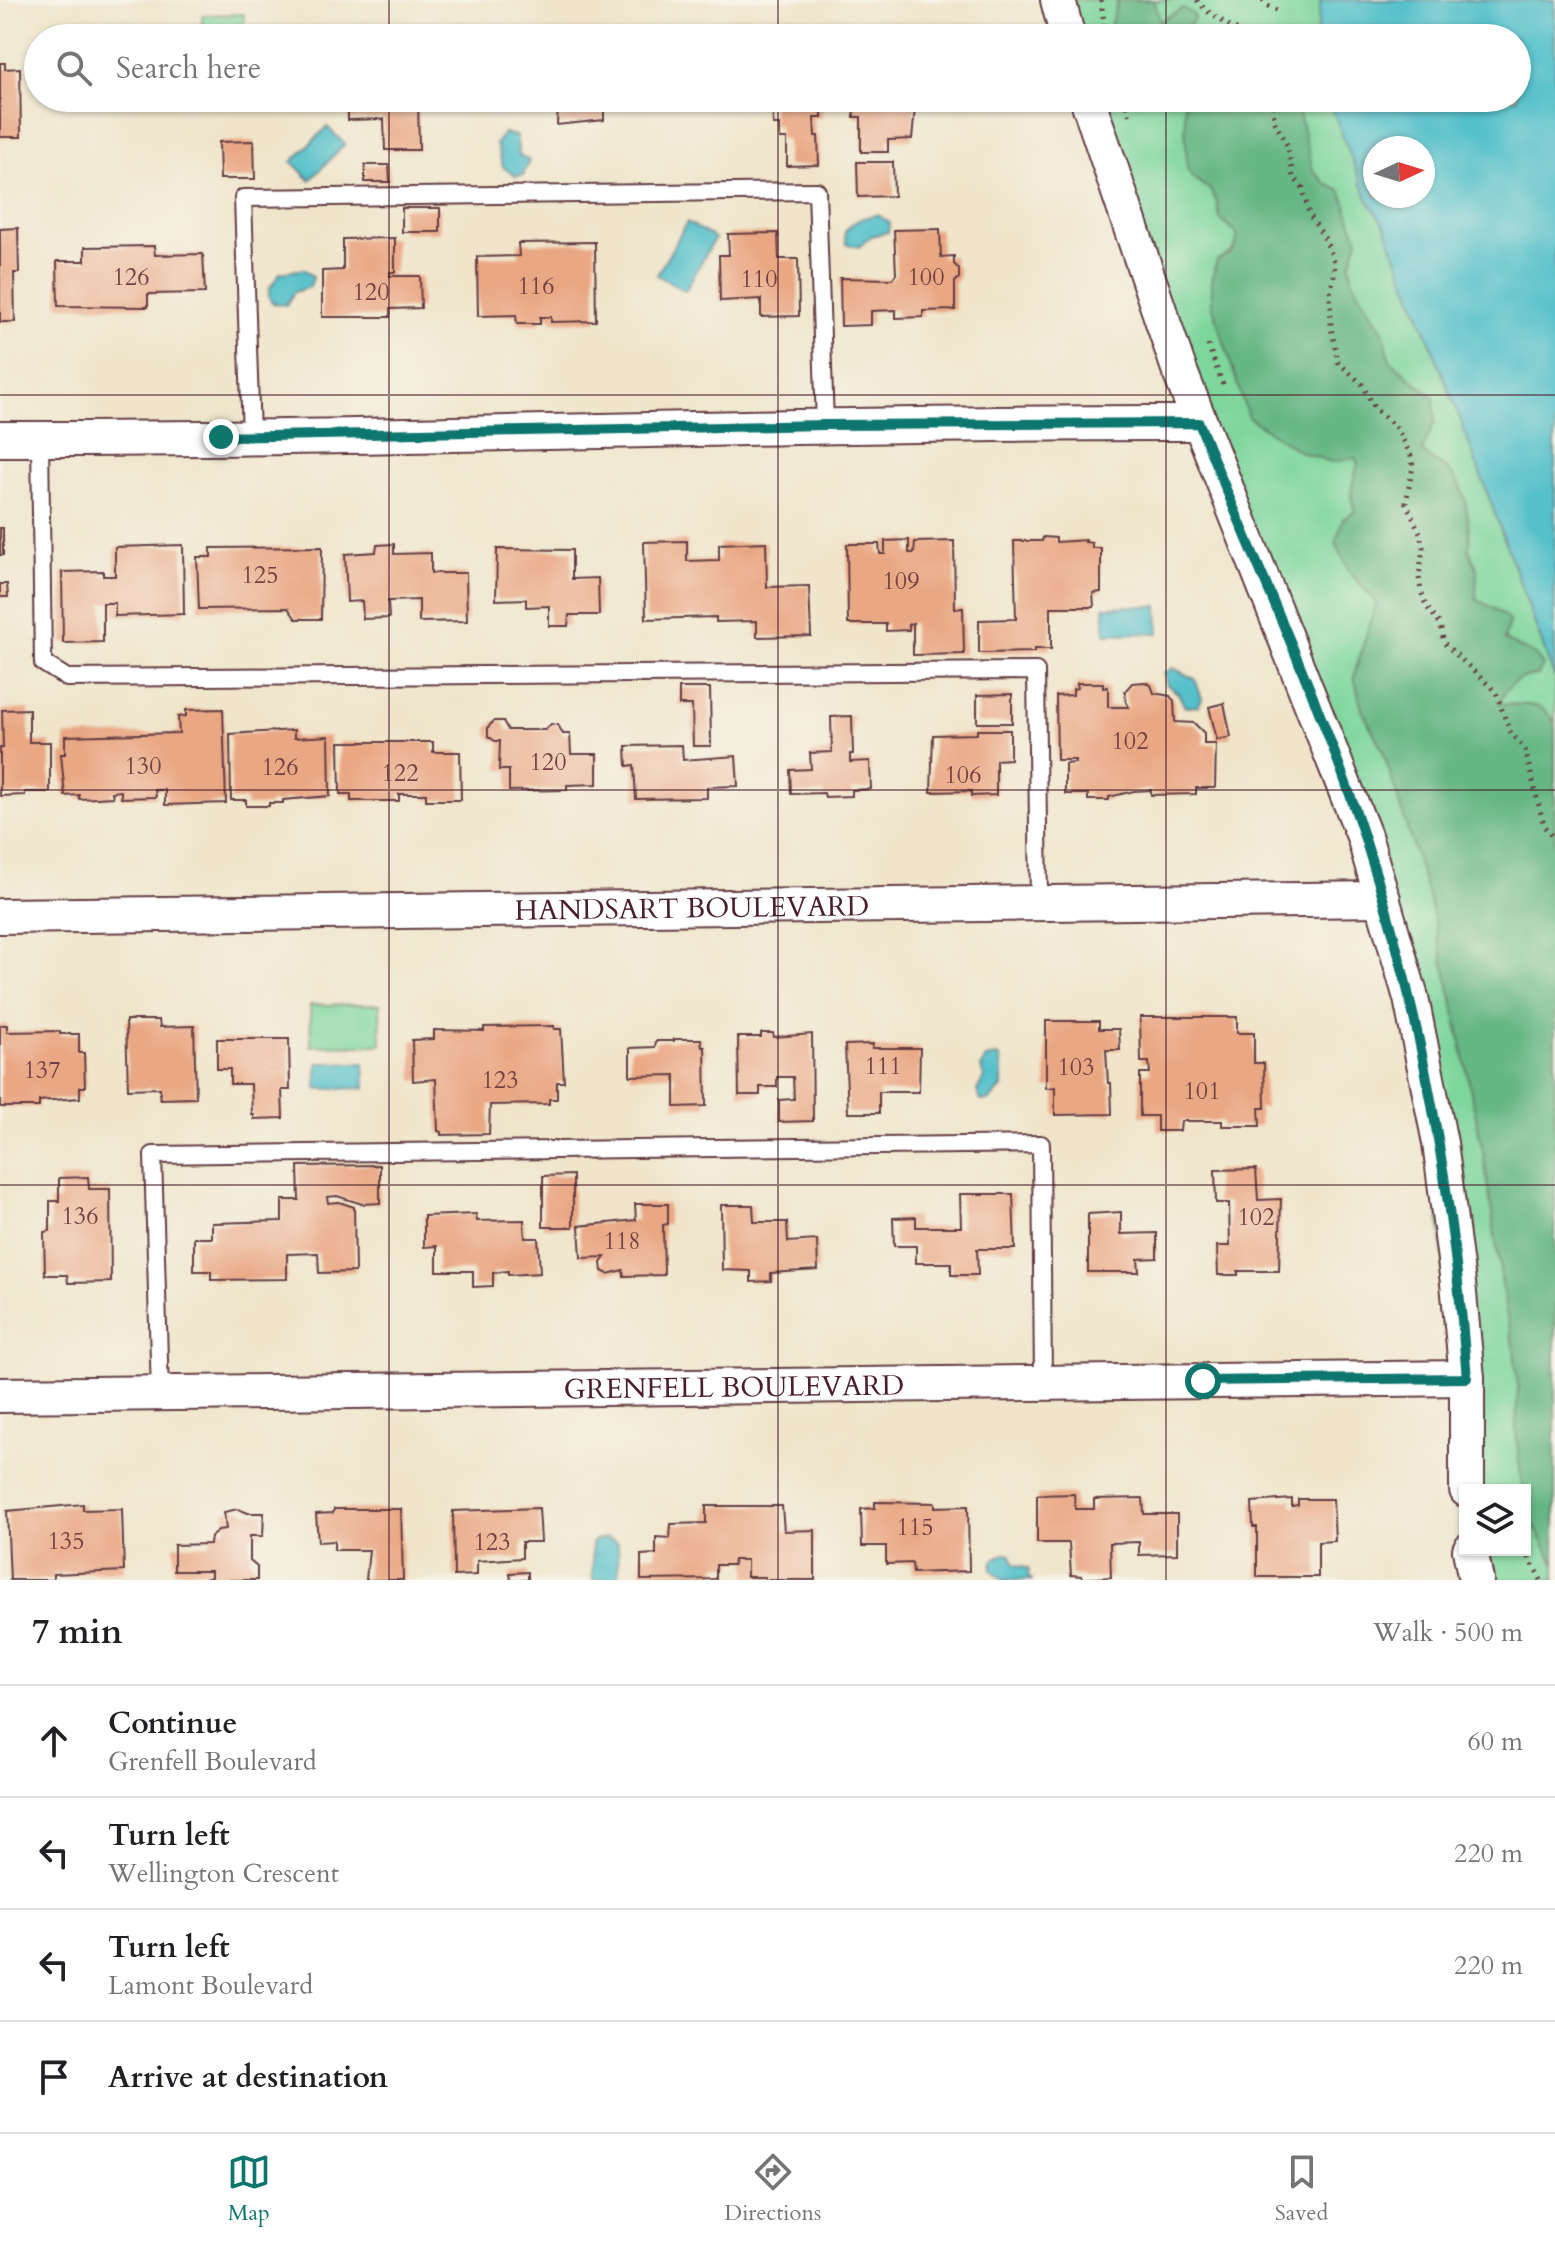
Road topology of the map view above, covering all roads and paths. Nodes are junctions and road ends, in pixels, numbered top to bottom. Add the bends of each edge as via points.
1 (1058, 0) edge
2 (1101, 0) edge
3 (1197, 0) edge
4 (1262, 0) edge
5 (1279, 11) dead end
6 (1064, 24) edge
7 (1104, 24) edge
8 (1227, 24) edge
9 (1092, 112) edge
10 (1128, 112) edge
11 (1274, 112) edge
12 (1132, 123) dead end
13 (1205, 337) dead end
14 (1224, 390) dead end
15 (1199, 423) junction
16 (825, 425) junction
17 (251, 436) junction
18 (0, 439) edge
19 (40, 439) junction
20 (1555, 841) edge
21 (1383, 899) junction
22 (1039, 903) junction
23 (0, 916) edge
24 (1467, 1378) junction
25 (1043, 1383) junction
26 (160, 1394) junction
27 (0, 1395) edge
28 (1467, 1484) edge
29 (1471, 1556) edge
30 (1528, 1556) edge
31 (1476, 1580) edge
32 (1541, 1580) edge

1 - 6 street
2 - 7 path
3 - 8 path
4 - 5 path
9 - 15 street
10 - 12 path
11 - 20 path via 1293,177 1303,188 1309,214 1333,258 1331,328 1338,362 1397,428 1411,456 1406,503 1423,547 1419,577 1426,606 1440,624 1447,646 1496,692 1509,730 1525,750 1544,826
13 - 14 path
15 - 16 street
15 - 21 street via 1322,725
16 - 17 street
16 - 17 lane via 817,191 243,198
17 - 19 street
18 - 19 street
19 - 22 lane via 43,663 67,678 1036,671
21 - 22 street, HANDSART BOULEVARD
21 - 24 street via 1432,1097
22 - 23 street, HANDSART BOULEVARD
24 - 25 street, GRENFELL BOULEVARD
24 - 28 street
25 - 26 street, GRENFELL BOULEVARD
25 - 26 lane via 1041,1144 153,1155
26 - 27 street, GRENFELL BOULEVARD
29 - 31 street
30 - 32 path

